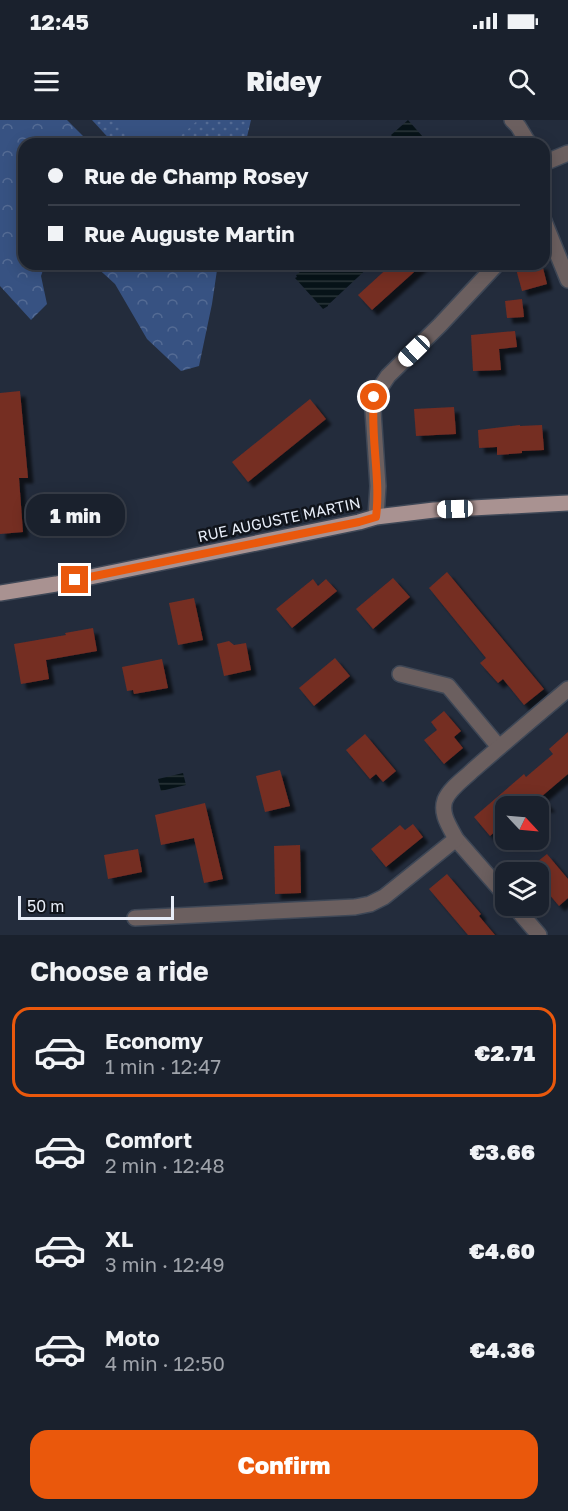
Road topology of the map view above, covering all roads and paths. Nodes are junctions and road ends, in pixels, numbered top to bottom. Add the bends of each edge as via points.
1 (512, 120) edge
2 (525, 138) edge
3 (568, 153) edge
4 (550, 160) edge
5 (550, 236) edge
6 (491, 270) edge
7 (568, 280) edge
8 (568, 503) edge
9 (376, 517) junction
10 (0, 593) edge
11 (400, 674) dead end
12 (568, 689) edge
13 (499, 747) junction
14 (456, 839) junction
15 (495, 883) edge
16 (523, 916) edge
17 (135, 918) dead end
18 (539, 935) edge

1 - 2 street
3 - 4 street
5 - 7 street
6 - 9 street via 388,376 374,397
8 - 9 main road, RUE AUGUSTE MARTIN
9 - 10 main road, RUE AUGUSTE MARTIN
11 - 13 street via 448,686
12 - 13 street
13 - 14 street via 444,801 446,820
14 - 15 street
14 - 17 street via 369,904
16 - 18 street

